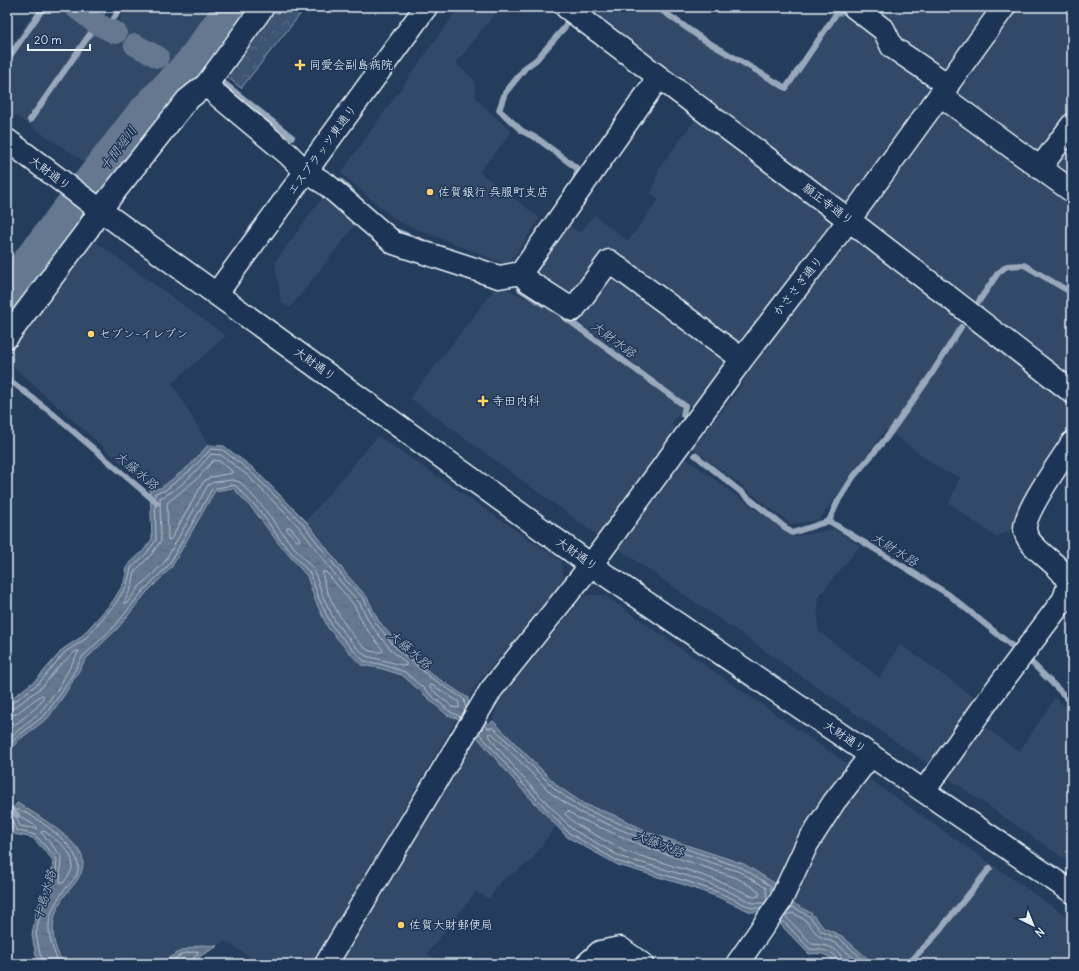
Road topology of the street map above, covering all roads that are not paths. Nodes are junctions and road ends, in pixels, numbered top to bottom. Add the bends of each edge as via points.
1 (263, 7) edge
2 (426, 7) edge
3 (854, 7) edge
4 (1004, 7) edge
5 (573, 13) edge
6 (659, 77) junction
7 (211, 78) junction
8 (944, 90) junction
9 (1072, 125) edge
10 (7, 140) edge
11 (1040, 168) junction
12 (306, 172) junction
13 (1072, 191) edge
14 (96, 207) junction
15 (850, 220) junction
16 (521, 273) junction
17 (217, 293) junction
18 (7, 337) edge
19 (742, 359) junction
20 (1072, 392) edge
21 (1072, 443) edge
22 (592, 565) junction
23 (871, 755) junction
24 (924, 791) junction
25 (1072, 892) edge
26 (326, 964) edge
27 (587, 964) edge
28 (642, 964) edge
29 (737, 964) edge

1 - 7 street
2 - 12 street, エスプラッツ東通り
3 - 8 street via 884,30 892,47
4 - 8 street, かささぎ通り
5 - 6 street, 願正寺通り
6 - 15 street, 願正寺通り
6 - 16 street
7 - 12 street via 215,93
7 - 14 street via 187,100
8 - 11 street
8 - 15 street, かささぎ通り
9 - 11 street
10 - 14 street, 大財通り
11 - 13 street
12 - 16 street via 326,184 394,243 499,278
12 - 17 street, エスプラッツ東通り
14 - 17 street, 大財通り
14 - 18 street via 88,229
15 - 19 street, かささぎ通り
15 - 20 street, 願正寺通り
16 - 19 street via 528,281 573,310 609,261
17 - 22 street, 大財通り
19 - 22 street, かささぎ通り
21 - 24 street via 1028,512 1025,530 1030,542 1063,573 1068,586 1064,599
22 - 23 street, 大財通り
22 - 26 street, かささぎ通り via 491,690
23 - 24 street, 大財通り
23 - 29 street via 834,802 807,844 780,902
24 - 25 street, 大財通り
27 - 28 street via 600,952 620,948

